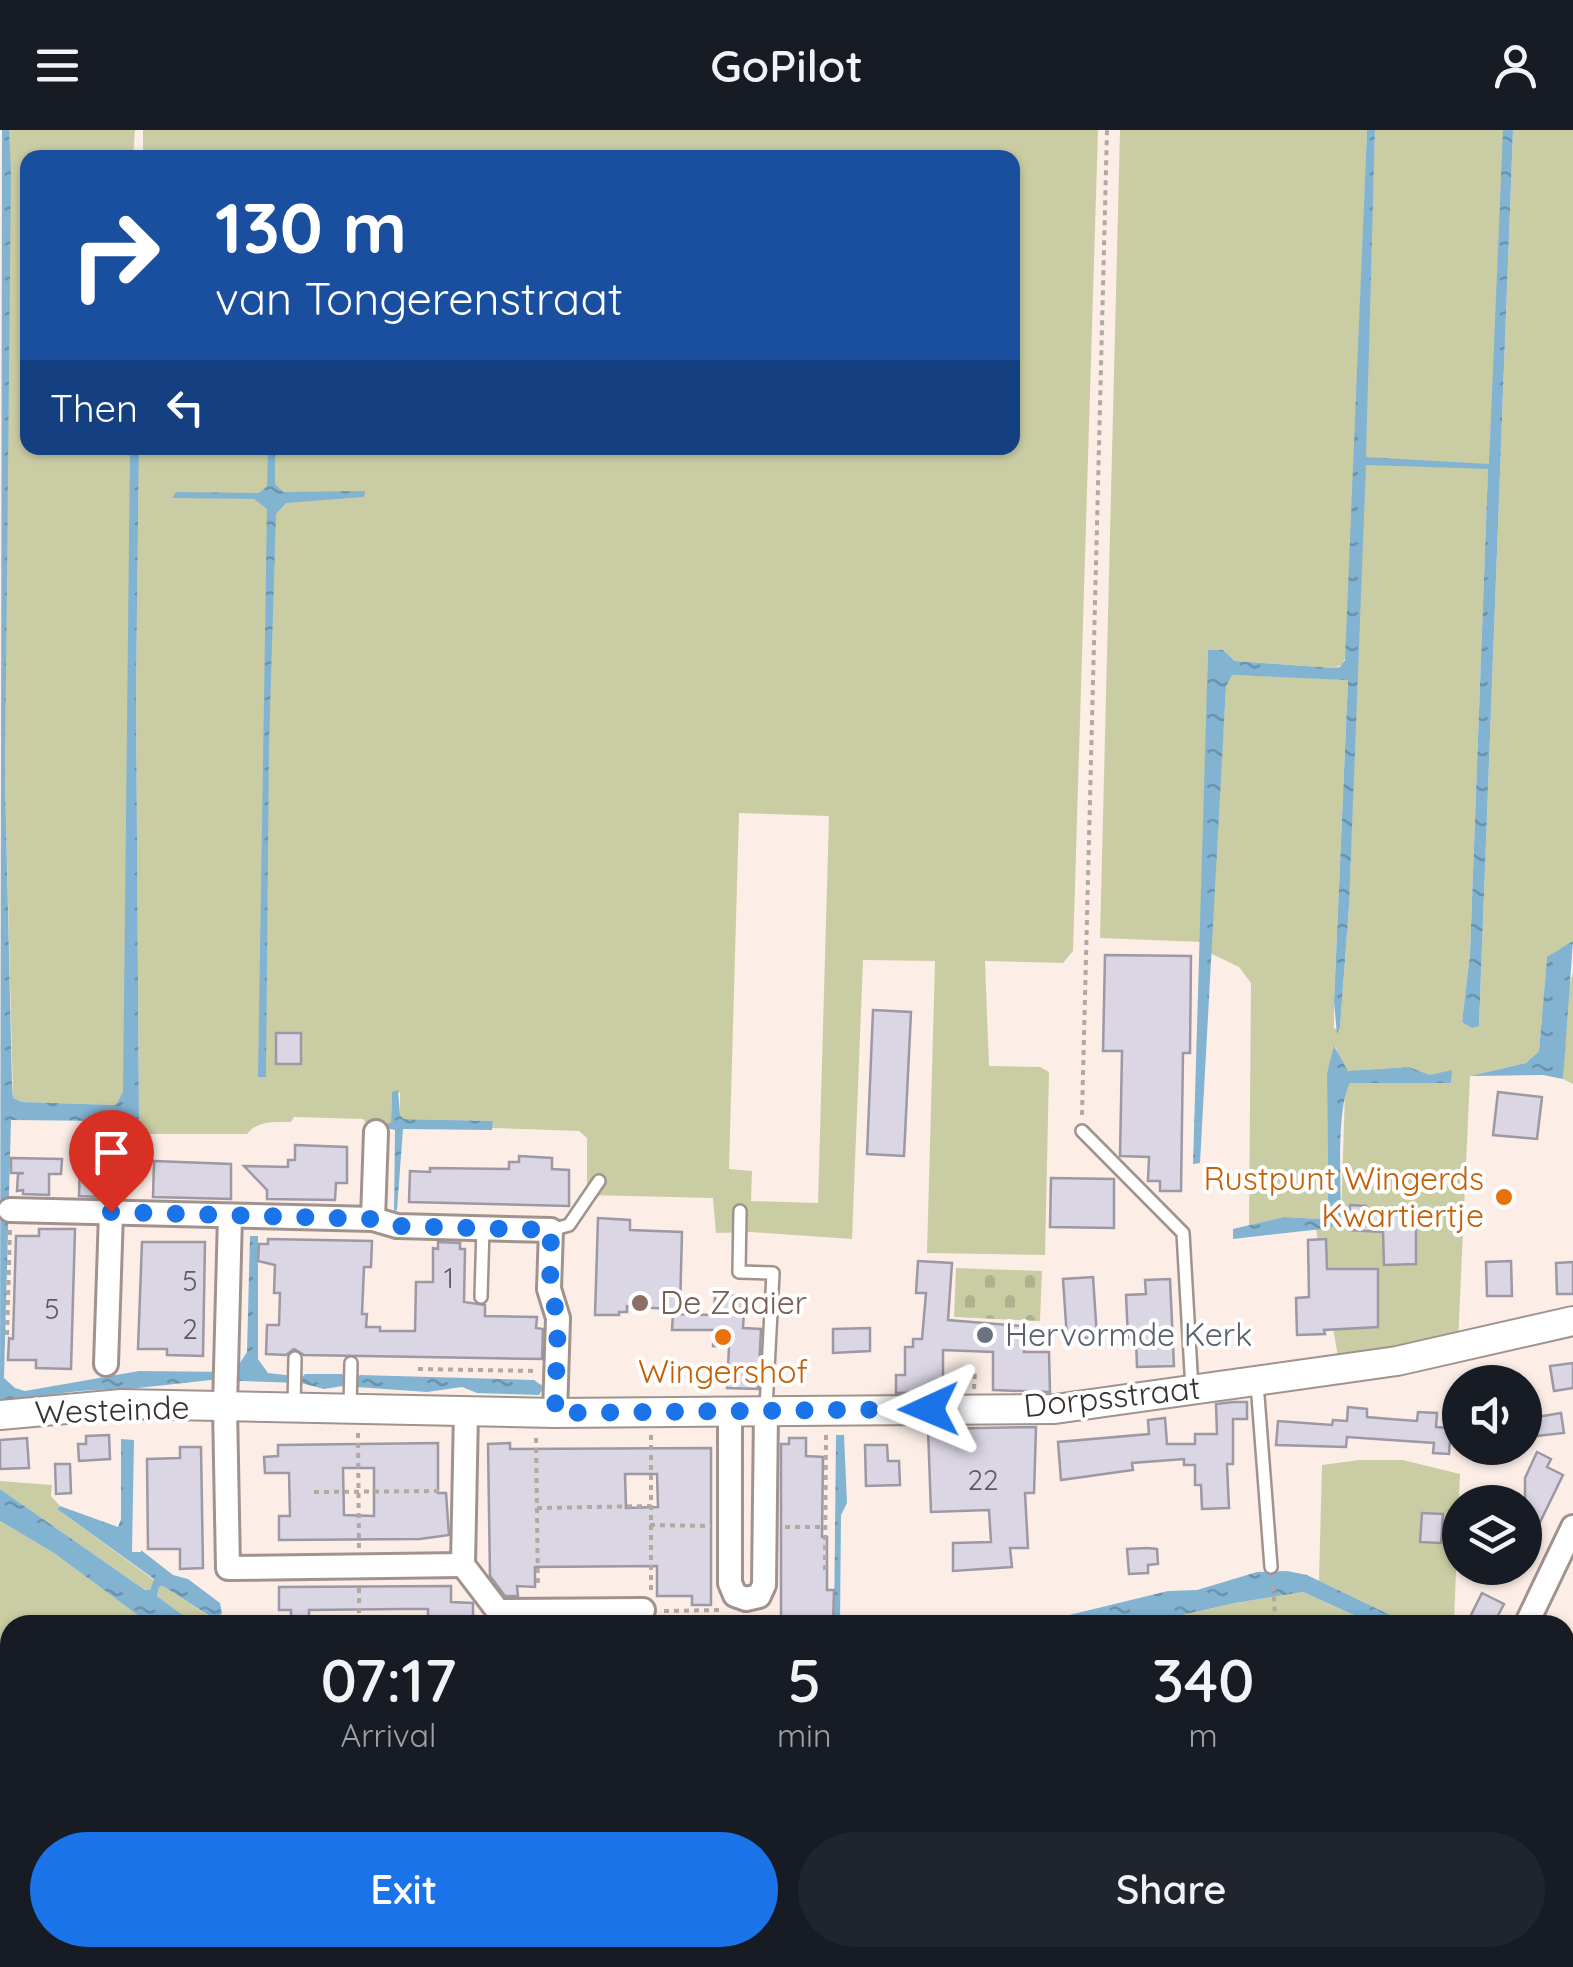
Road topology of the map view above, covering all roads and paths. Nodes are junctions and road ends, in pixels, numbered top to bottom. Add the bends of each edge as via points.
1 (1108, 130) edge
2 (1082, 1131) joint
3 (376, 1132) dead end
4 (598, 1180) dead end
5 (10, 1210) joint
6 (740, 1210) dead end
7 (111, 1212) junction
8 (230, 1216) junction
9 (373, 1219) junction
10 (482, 1227) junction
11 (551, 1230) junction
12 (481, 1297) dead end
13 (1573, 1320) edge
14 (7, 1335) dead end
15 (295, 1358) dead end
16 (106, 1364) dead end
17 (350, 1368) dead end
18 (418, 1369) dead end
19 (556, 1371) junction
20 (1256, 1379) junction
21 (226, 1385) junction
22 (1192, 1389) junction
23 (294, 1396) junction
24 (353, 1401) junction
25 (826, 1410) junction
26 (466, 1411) junction
27 (766, 1411) junction
28 (651, 1412) junction
29 (730, 1412) junction
30 (546, 1413) junction
31 (0, 1414) edge
32 (464, 1490) junction
33 (314, 1492) dead end
34 (358, 1492) junction
35 (650, 1506) junction
36 (537, 1508) junction
37 (650, 1525) junction
38 (730, 1526) junction
39 (765, 1527) junction
40 (826, 1528) junction
41 (1573, 1528) edge
42 (462, 1565) junction
43 (359, 1566) junction
44 (1270, 1567) dead end
45 (825, 1570) dead end
46 (746, 1599) junction
47 (1276, 1600) dead end
48 (538, 1611) junction
49 (647, 1611) junction
50 (359, 1615) edge
51 (1275, 1615) edge
52 (1531, 1615) edge

1 - 2 path
2 - 22 lane via 1183,1233
3 - 9 street
4 - 11 lane via 569,1225
5 - 7 street
5 - 14 path
6 - 27 lane via 739,1272 773,1273
7 - 8 street
7 - 16 street
8 - 9 street
8 - 21 street
9 - 10 street via 397,1226
10 - 11 street
10 - 12 lane
11 - 19 street
13 - 20 street, Dorpsstraat via 1397,1361
15 - 23 lane
17 - 24 lane
18 - 19 path
19 - 30 street
20 - 22 street, Dorpsstraat
20 - 44 lane
21 - 23 street, Dorpsstraat
21 - 31 street, Westeinde
21 - 43 street via 228,1568
22 - 25 street, Dorpsstraat via 1055,1409
23 - 24 street, Dorpsstraat
24 - 26 street, Dorpsstraat
24 - 34 path
25 - 27 street, Dorpsstraat
25 - 40 path
26 - 30 street, Dorpsstraat
26 - 32 street
27 - 29 street, Dorpsstraat
27 - 39 street
28 - 29 street, Dorpsstraat
28 - 30 street, Dorpsstraat
28 - 35 path
29 - 38 street
30 - 36 path
32 - 34 path
32 - 42 street
33 - 34 path
34 - 43 path
35 - 36 path
35 - 37 path
36 - 48 path
37 - 38 path
37 - 49 path
38 - 46 street via 730,1582 735,1595
39 - 40 path
39 - 46 street via 764,1585 759,1596
40 - 45 path
41 - 52 street
42 - 43 street
42 - 48 street via 498,1611
43 - 50 path
46 - 49 path via 725,1610
47 - 51 path
48 - 49 street

